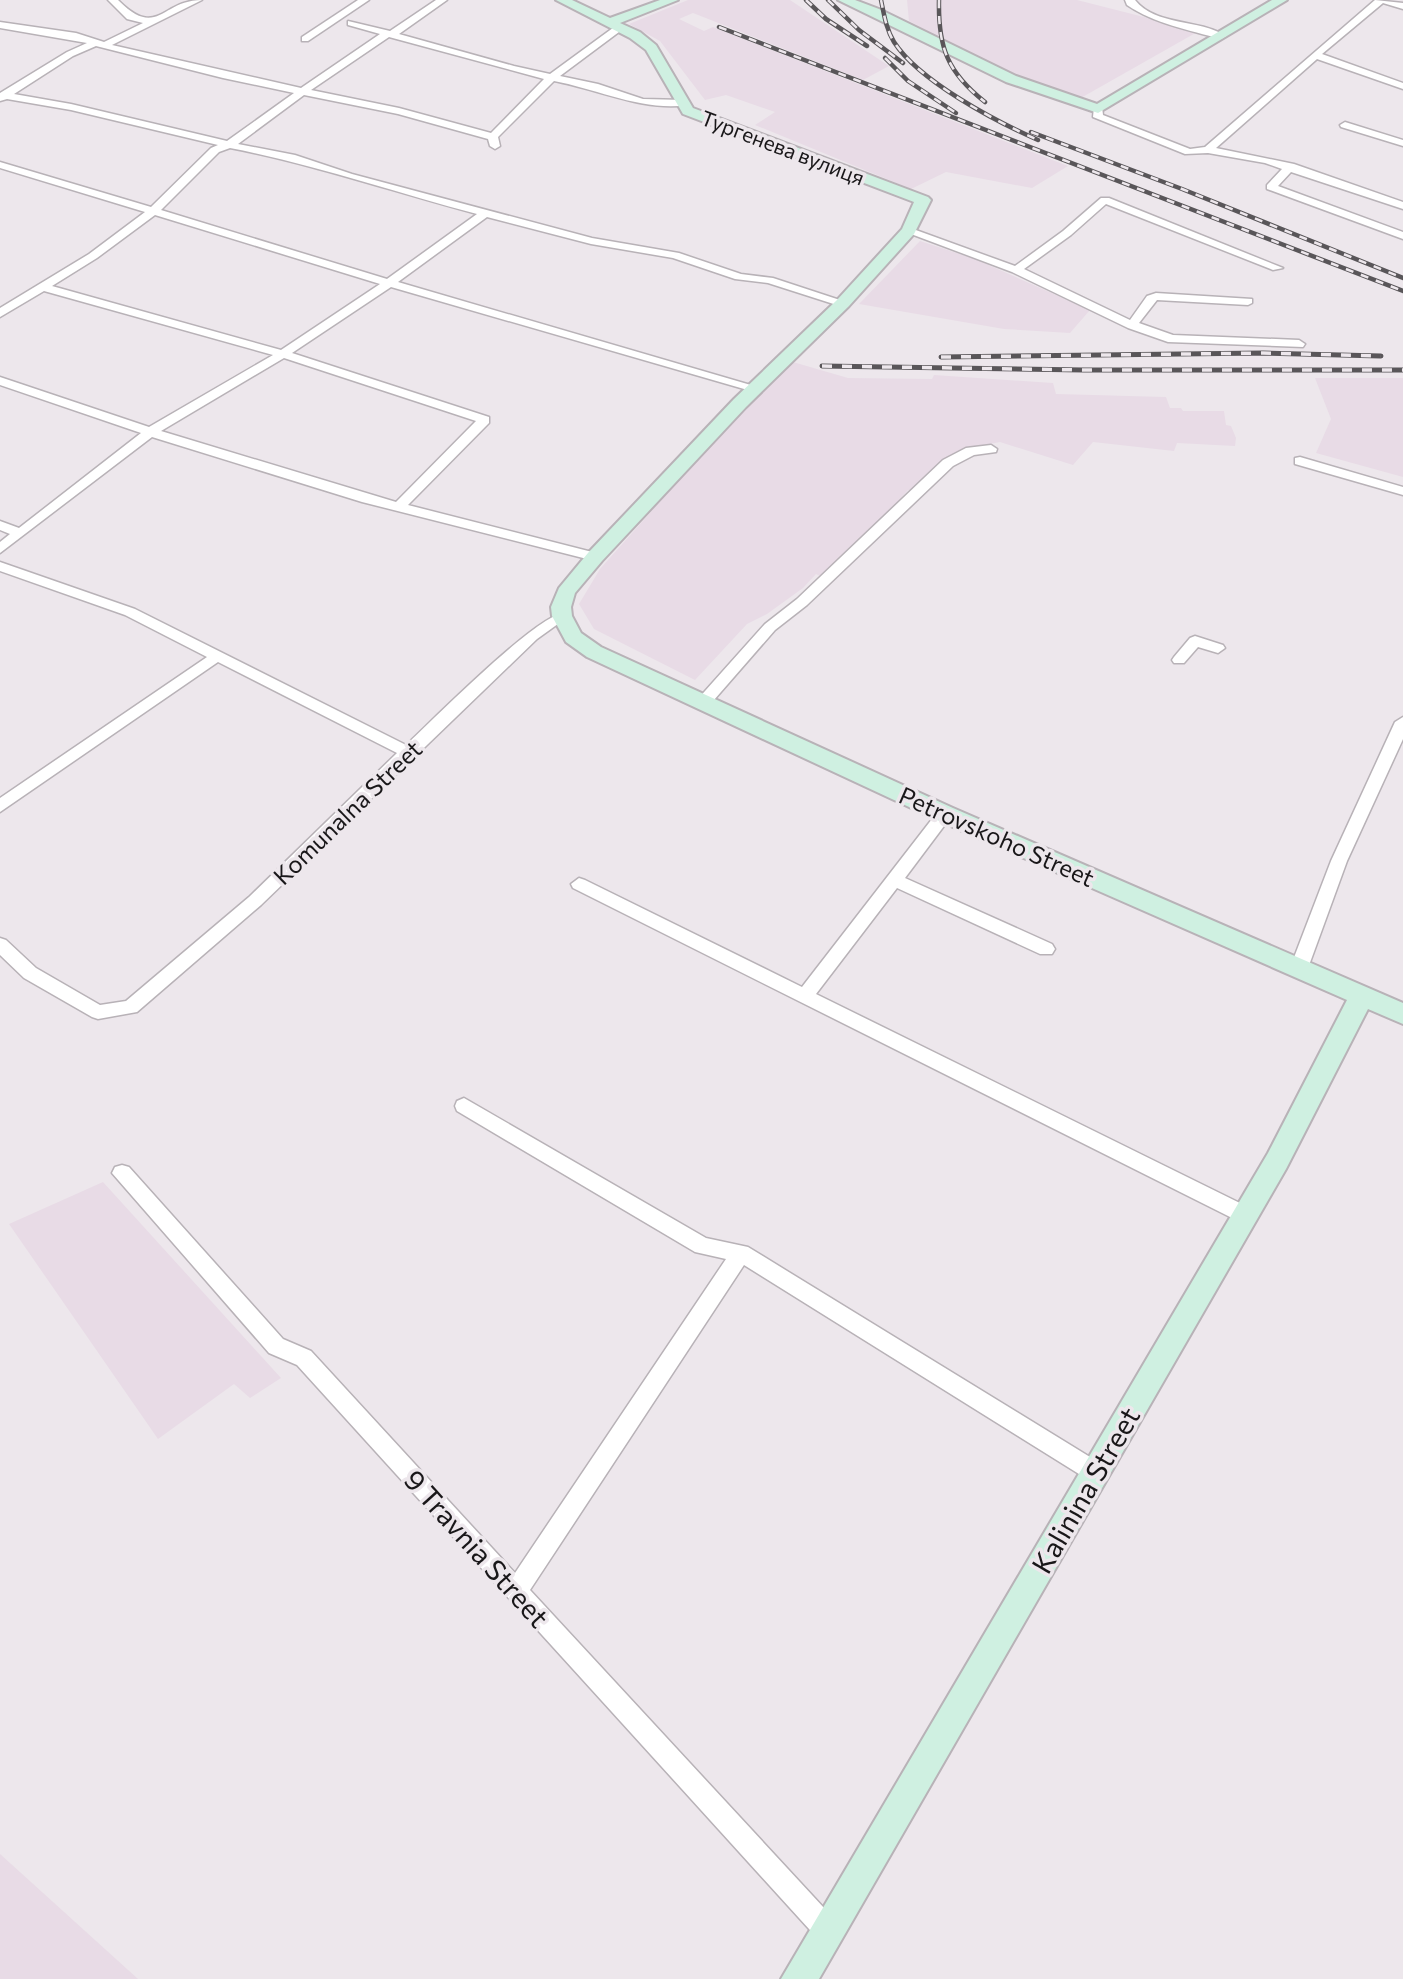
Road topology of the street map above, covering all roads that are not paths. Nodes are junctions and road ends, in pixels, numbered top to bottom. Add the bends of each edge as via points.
1 (113, 0) edge
2 (197, 0) edge
3 (364, 0) edge
4 (442, 0) edge
5 (562, 0) edge
6 (672, 0) edge
7 (844, 0) edge
8 (1130, 0) edge
9 (1281, 0) edge
10 (1382, 0) edge
11 (1403, 6) edge
12 (150, 22) junction
13 (351, 23) dead end
14 (0, 25) edge
15 (616, 25) junction
16 (390, 34) junction
17 (1221, 36) junction
18 (305, 39) dead end
19 (94, 43) junction
20 (105, 46) junction
21 (1318, 56) junction
22 (552, 77) junction
23 (1403, 86) edge
24 (304, 90) junction
25 (2, 97) edge
26 (684, 103) junction
27 (1098, 109) junction
28 (1345, 125) dead end
29 (1403, 144) edge
30 (229, 145) junction
31 (1208, 150) junction
32 (0, 165) edge
33 (1290, 166) junction
34 (1403, 205) edge
35 (155, 211) junction
36 (486, 212) junction
37 (909, 231) junction
38 (1403, 236) edge
39 (1277, 268) dead end
40 (1016, 270) junction
41 (389, 283) junction
42 (42, 287) junction
43 (1248, 301) dead end
44 (843, 303) junction
45 (0, 313) edge
46 (1132, 325) junction
47 (1299, 344) dead end
48 (283, 354) junction
49 (0, 381) edge
50 (755, 388) junction
51 (150, 432) junction
52 (991, 449) dead end
53 (1300, 461) dead end
54 (1403, 491) edge
55 (399, 507) junction
56 (0, 525) edge
57 (19, 533) junction
58 (0, 549) edge
59 (595, 556) junction
60 (0, 566) edge
61 (562, 616) junction
62 (1218, 648) dead end
63 (216, 657) junction
64 (1179, 660) dead end
65 (702, 704) junction
66 (1403, 722) edge
67 (408, 752) junction
68 (0, 806) edge
69 (945, 814) junction
70 (894, 879) junction
71 (579, 884) dead end
72 (0, 945) edge
73 (1046, 949) dead end
74 (1299, 968) junction
75 (805, 995) junction
76 (1362, 996) junction
77 (1403, 1014) edge
78 (464, 1106) dead end
79 (122, 1173) dead end
80 (1245, 1215) junction
81 (741, 1253) junction
82 (1095, 1472) junction
83 (516, 1591) junction
84 (828, 1931) junction
85 (799, 1979) edge

1 - 12 street via 130,17
2 - 12 street
3 - 18 street
4 - 16 street
5 - 15 street, Тургенева вулиця
6 - 15 street
7 - 27 street via 1011,79
8 - 17 street via 1154,16
9 - 17 street
10 - 11 street
10 - 21 street
12 - 20 street
13 - 16 street
14 - 19 street
15 - 22 street
15 - 26 street, Тургенева вулиця via 651,48
16 - 22 street
16 - 24 street
17 - 27 street
19 - 20 street
19 - 25 street
20 - 24 street
21 - 23 street
21 - 31 street via 1254,105
22 - 24 street via 494,142 399,111
22 - 26 street via 642,102
24 - 30 street
25 - 30 street via 71,107
26 - 37 street, Тургенева вулиця via 688,111 923,200
27 - 31 street via 1098,117 1189,152
28 - 29 street
30 - 35 street via 215,150
30 - 36 street via 291,157
31 - 33 street
32 - 35 street
33 - 34 street
33 - 38 street via 1271,187
35 - 41 street
35 - 42 street via 93,257
36 - 41 street
36 - 44 street via 591,241 675,255 739,277 769,280
37 - 40 street
37 - 44 street
39 - 40 street via 1105,200
40 - 46 street
41 - 48 street
41 - 50 street
42 - 45 street
42 - 48 street
43 - 46 street via 1156,296
44 - 50 street
46 - 47 street via 1172,339
48 - 51 street
48 - 55 street via 485,420
49 - 51 street
50 - 59 street
51 - 55 street
51 - 57 street
52 - 65 street via 971,451 948,463 770,627
53 - 54 street
55 - 59 street
56 - 57 street
57 - 58 street
59 - 61 street via 566,592
60 - 63 street via 130,612
61 - 65 street, Petrovskoho Street via 573,637 593,652
61 - 67 street, Komunalna Street via 532,636
62 - 64 street via 1195,641
63 - 67 street
63 - 68 street
65 - 69 street, Petrovskoho Street
66 - 74 street via 1339,861
67 - 72 street, Komunalna Street via 255,901 131,1007 98,1012 30,973
69 - 70 street
69 - 74 street, Petrovskoho Street
70 - 73 street
70 - 75 street
71 - 75 street
74 - 76 street, Petrovskoho Street
75 - 80 street
76 - 77 street, Petrovskoho Street
76 - 80 street, Kalinina Street
78 - 81 street via 702,1245
79 - 83 street, 9 Travnia Street via 275,1346 303,1359
80 - 82 street, Kalinina Street
81 - 82 street
81 - 83 street
82 - 84 street, Kalinina Street
83 - 84 street, 9 Travnia Street
84 - 85 street, Kalinina Street

